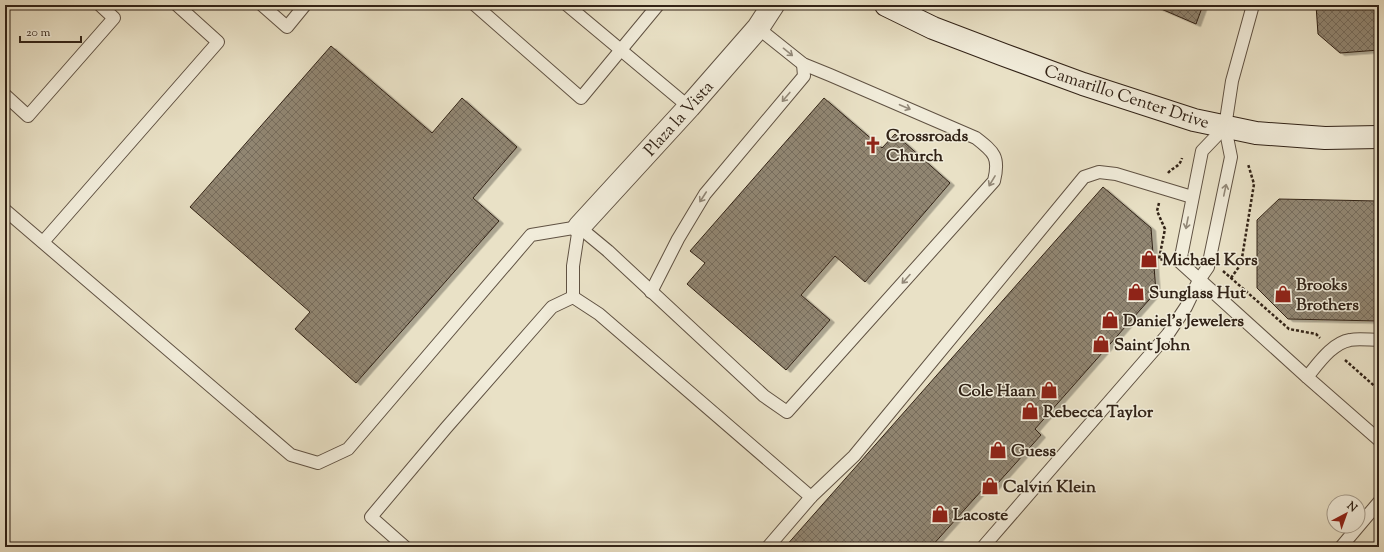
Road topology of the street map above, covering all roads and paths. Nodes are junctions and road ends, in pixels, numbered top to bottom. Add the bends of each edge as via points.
1 (100, 5) edge
2 (177, 5) edge
3 (262, 5) edge
4 (305, 5) edge
5 (475, 5) edge
6 (567, 5) edge
7 (658, 5) edge
8 (773, 5) edge
9 (886, 5) edge
10 (1253, 5) edge
11 (758, 28) junction
12 (621, 50) junction
13 (803, 64) junction
14 (5, 95) edge
15 (689, 107) junction
16 (1225, 127) junction
17 (1379, 137) edge
18 (1183, 156) dead end
19 (1248, 164) dead end
20 (1163, 188) junction
21 (1192, 197) junction
22 (5, 210) edge
23 (579, 227) junction
24 (43, 242) junction
25 (1180, 262) junction
26 (1208, 267) junction
27 (1231, 278) junction
28 (1199, 280) junction
29 (651, 292) junction
30 (573, 296) junction
31 (1379, 340) edge
32 (1332, 349) junction
33 (1307, 377) junction
34 (1379, 390) edge
35 (1379, 440) edge
36 (811, 497) junction
37 (1379, 502) edge
38 (405, 547) edge
39 (768, 547) edge
40 (983, 547) edge
41 (1342, 547) edge

1 - 14 lane via 114,18 28,116
2 - 24 lane via 218,42
3 - 4 lane via 287,27
5 - 12 lane via 581,98
6 - 12 lane
7 - 12 lane
8 - 11 street, Plaza la Vista
9 - 16 street, Camarillo Center Drive via 933,28 1083,84 1188,118
10 - 16 lane via 1232,81
11 -> 13 lane
11 - 15 street, Plaza la Vista
12 - 15 lane
13 -> 29 lane via 804,76 705,194
13 -> 29 lane via 976,138 988,147 996,159 994,180 788,412 764,396
15 - 23 street, Plaza la Vista
16 - 17 street, Camarillo Center Drive via 1256,133 1325,138
16 - 21 lane via 1202,151
26 -> 16 lane via 1231,157
18 - 20 path via 1181,163 1168,172
19 - 27 path via 1254,184 1241,264
20 - 21 lane
20 - 25 path via 1157,211 1165,229 1159,259
20 - 36 lane via 1110,173 1099,172 1084,177 854,456
21 -> 25 lane
22 - 24 lane
23 - 24 lane via 531,235 348,449 318,463 291,455
23 - 29 lane
23 - 30 lane via 573,266
25 - 28 lane
26 - 27 path via 1221,269
26 - 28 lane
27 - 32 path via 1289,329 1316,334
28 - 33 lane
28 - 40 lane via 1186,307 1168,334
30 - 36 lane via 599,314
30 - 38 lane via 552,308 370,517
31 - 32 lane via 1350,340
32 - 33 lane
32 - 34 path
33 - 35 lane
36 - 39 lane
37 - 41 lane

